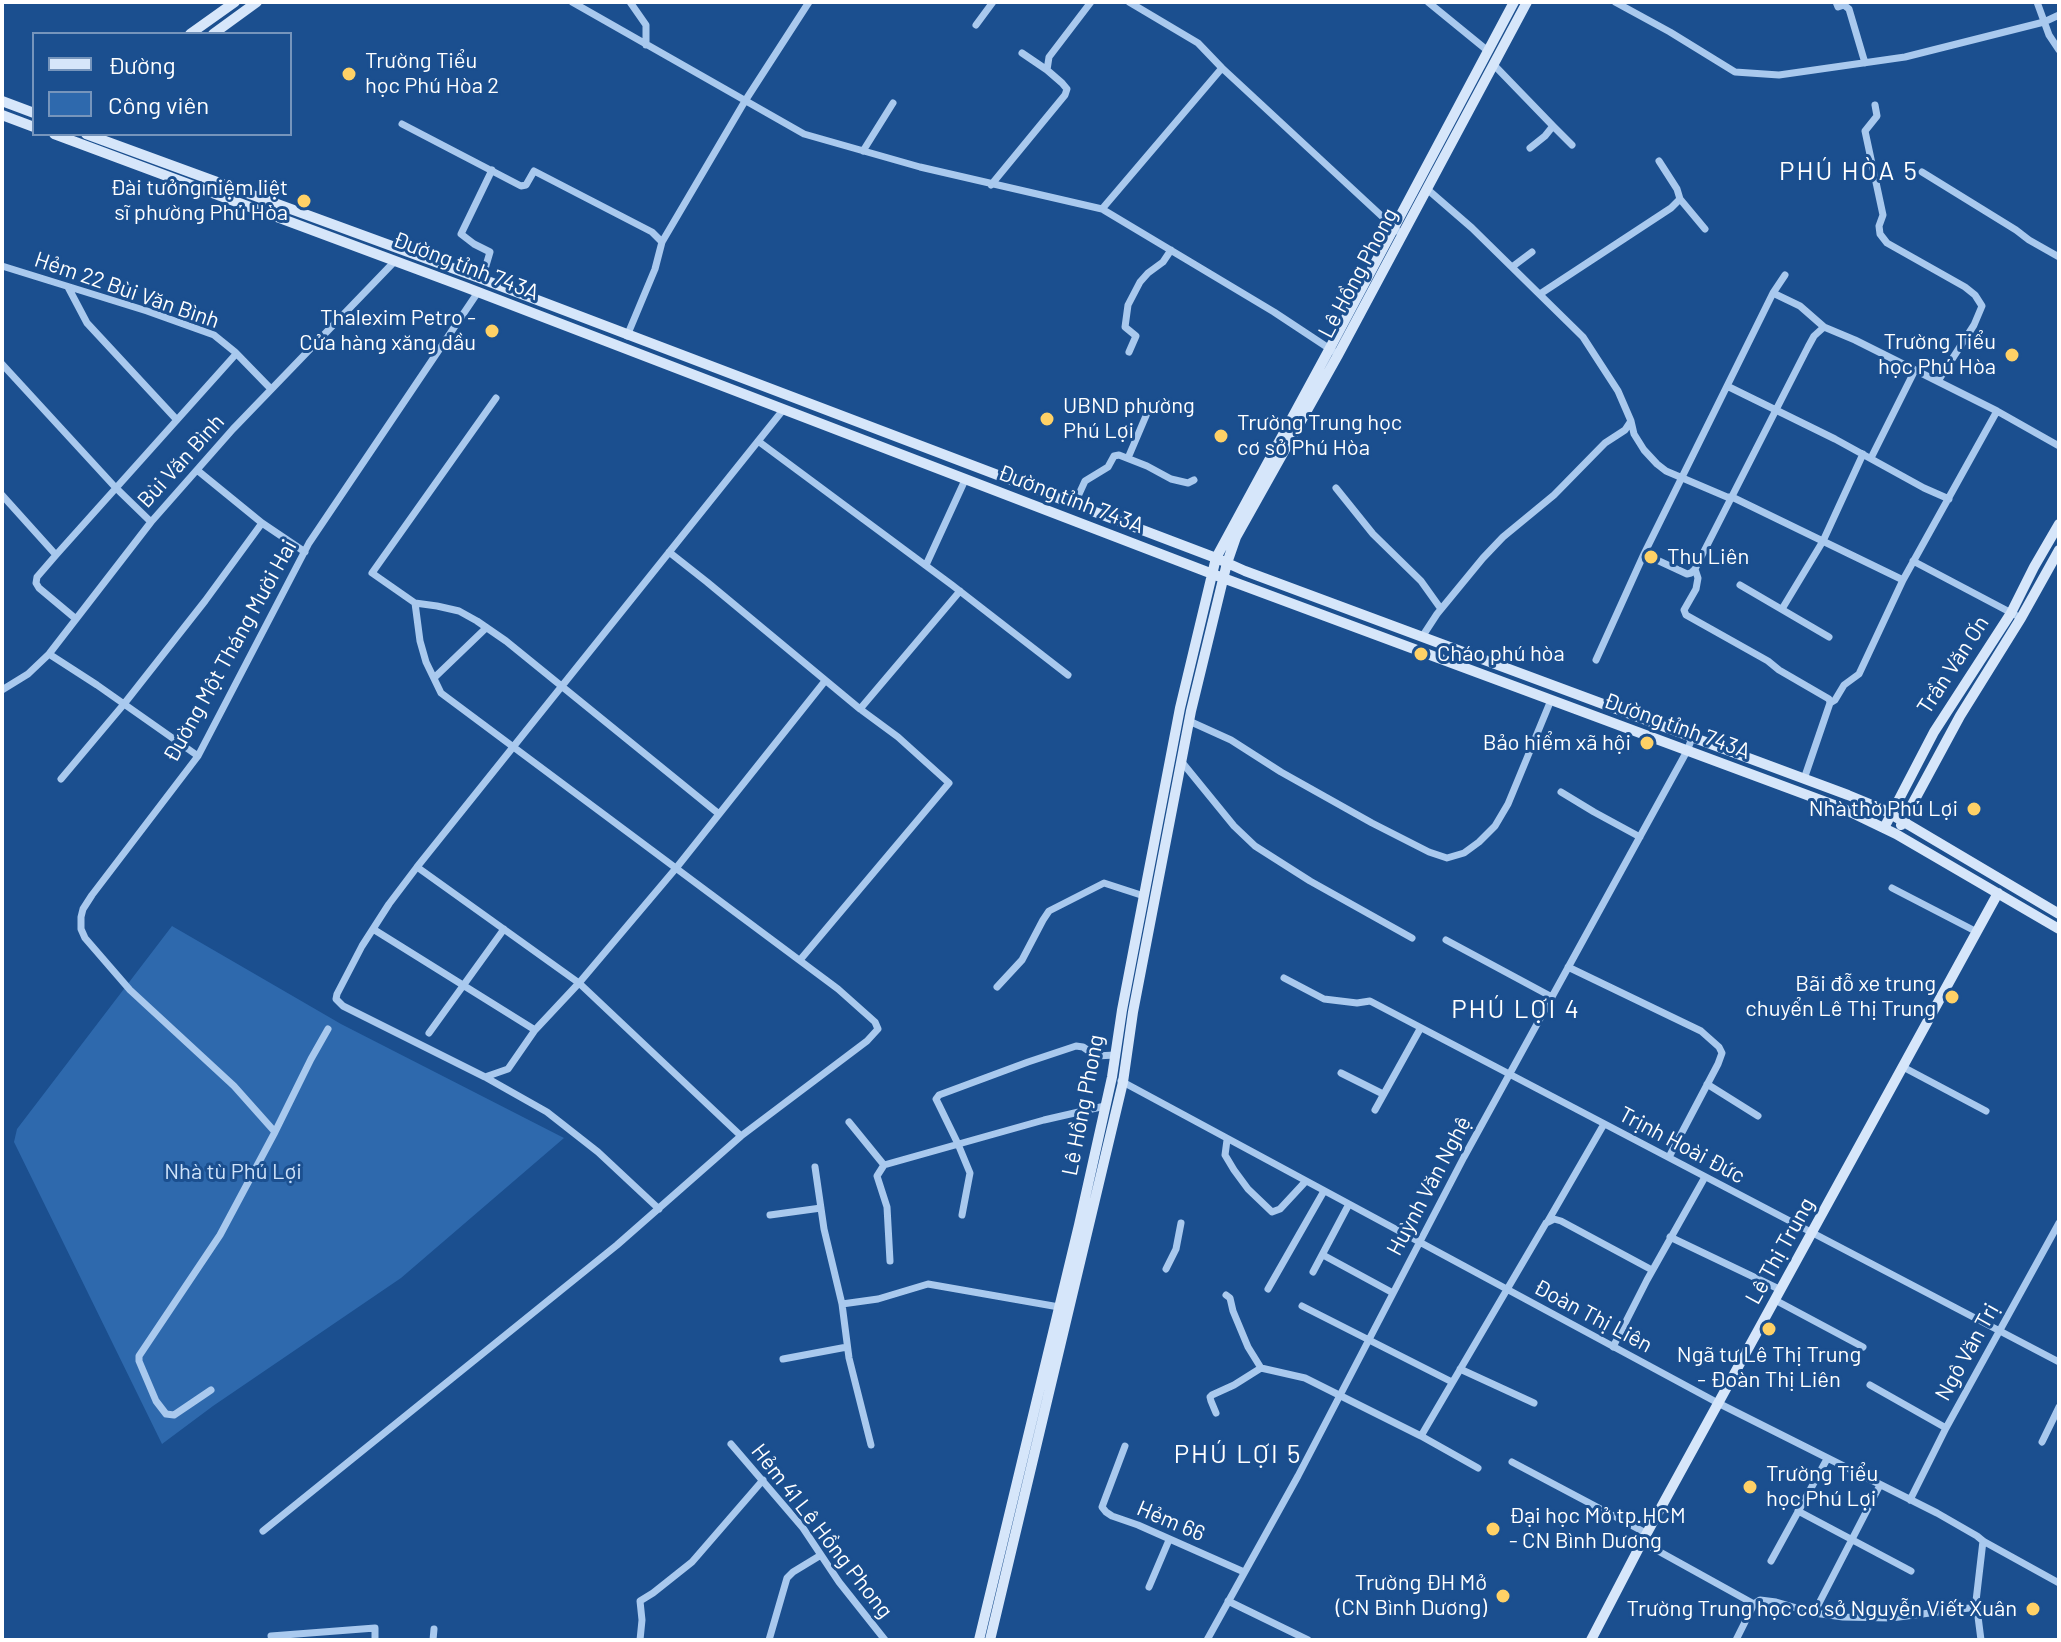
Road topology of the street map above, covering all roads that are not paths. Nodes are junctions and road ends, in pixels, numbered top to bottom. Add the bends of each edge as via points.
1 (235, 2) edge
2 (257, 2) edge
3 (572, 2) edge
4 (630, 2) edge
5 (809, 2) edge
6 (993, 2) edge
7 (1091, 2) edge
8 (1129, 2) edge
9 (1428, 2) edge
10 (1514, 2) edge
11 (1527, 2) edge
12 (1615, 2) edge
13 (1836, 2) edge
14 (2037, 2) edge
15 (2059, 15) edge
16 (2044, 22) junction
17 (976, 25) dead end
18 (193, 32) edge
19 (216, 32) edge
20 (646, 45) junction
21 (2059, 50) edge
22 (1488, 51) junction
23 (1022, 53) dead end
24 (1865, 63) junction
25 (1494, 65) junction
26 (1222, 68) junction
27 (1047, 70) junction
28 (2, 101) edge
29 (745, 101) junction
30 (893, 103) dead end
31 (1875, 105) dead end
32 (32, 112) edge
33 (2, 115) edge
34 (402, 124) dead end
35 (32, 126) edge
36 (1553, 126) junction
37 (60, 136) edge
38 (81, 136) edge
39 (89, 136) edge
40 (72, 141) junction
41 (1572, 145) dead end
42 (1530, 148) dead end
43 (863, 151) junction
44 (1659, 161) dead end
45 (492, 170) junction
46 (1922, 172) dead end
47 (991, 185) junction
48 (1427, 189) junction
49 (1680, 199) junction
50 (1102, 209) junction
51 (1705, 229) dead end
52 (1398, 230) junction
53 (662, 242) junction
54 (399, 249) junction
55 (1171, 250) junction
56 (1532, 252) dead end
57 (2059, 257) edge
58 (395, 261) junction
59 (2, 266) edge
60 (1512, 267) junction
61 (1785, 275) dead end
62 (482, 279) junction
63 (68, 287) junction
64 (478, 292) junction
65 (1773, 293) junction
66 (1540, 294) junction
67 (1824, 327) junction
68 (627, 336) junction
69 (623, 348) junction
70 (1129, 352) dead end
71 (1334, 352) junction
72 (236, 354) junction
73 (2, 364) edge
74 (1915, 370) junction
75 (1938, 381) junction
76 (1727, 386) junction
77 (271, 389) junction
78 (788, 396) junction
79 (496, 398) dead end
80 (1151, 404) dead end
81 (783, 410) junction
82 (1777, 411) junction
83 (1997, 411) junction
84 (177, 420) junction
85 (1631, 421) junction
86 (758, 441) junction
87 (905, 441) junction
88 (2059, 446) edge
89 (1863, 454) junction
90 (899, 455) junction
91 (1128, 458) junction
92 (1871, 458) junction
93 (197, 470) junction
94 (1682, 478) junction
95 (965, 480) junction
96 (1194, 480) dead end
97 (1022, 485) junction
98 (115, 487) junction
99 (1336, 488) dead end
100 (2, 495) edge
101 (1732, 497) junction
102 (1949, 499) junction
103 (1016, 500) junction
104 (1074, 505) junction
105 (151, 522) junction
106 (262, 523) junction
107 (2059, 524) edge
108 (1823, 541) junction
109 (2059, 550) edge
110 (305, 552) junction
111 (669, 552) junction
112 (1644, 554) junction
113 (56, 555) junction
114 (1216, 558) junction
115 (1913, 561) junction
116 (1227, 563) junction
117 (926, 565) junction
118 (1695, 569) junction
119 (1211, 574) junction
120 (1223, 578) junction
121 (1903, 580) junction
122 (1740, 585) dead end
123 (960, 591) junction
124 (415, 603) junction
125 (1441, 609) junction
126 (1782, 609) junction
127 (2016, 615) junction
128 (76, 619) junction
129 (486, 628) junction
130 (1422, 637) junction
131 (1829, 637) dead end
132 (49, 654) junction
133 (1596, 660) dead end
134 (1068, 675) dead end
135 (434, 678) junction
136 (825, 681) junction
137 (560, 686) junction
138 (2, 690) edge
139 (1551, 700) junction
140 (1830, 703) junction
141 (124, 704) junction
142 (860, 709) junction
143 (1189, 721) junction
144 (1692, 738) junction
145 (511, 747) junction
146 (1687, 751) junction
147 (198, 756) junction
148 (1181, 761) junction
149 (61, 779) dead end
150 (1804, 779) junction
151 (1561, 792) dead end
152 (719, 814) junction
153 (1891, 814) junction
154 (1903, 821) junction
155 (1884, 828) junction
156 (1896, 834) junction
157 (1640, 837) junction
158 (417, 867) junction
159 (677, 867) junction
160 (2004, 881) junction
161 (1892, 888) dead end
162 (1998, 893) junction
163 (1144, 896) junction
164 (2059, 914) edge
165 (373, 929) junction
166 (504, 929) junction
167 (2059, 929) edge
168 (1977, 932) junction
169 (1412, 938) dead end
170 (1446, 940) dead end
171 (800, 960) junction
172 (1568, 967) junction
173 (1284, 978) dead end
174 (579, 983) junction
175 (464, 986) junction
176 (997, 987) dead end
177 (1552, 997) junction
178 (328, 1029) dead end
179 (1420, 1029) junction
180 (535, 1030) junction
181 (429, 1033) dead end
182 (1115, 1055) junction
183 (1903, 1067) junction
184 (1341, 1073) dead end
185 (1509, 1075) junction
186 (485, 1077) junction
187 (1117, 1080) junction
188 (1707, 1084) junction
189 (1383, 1094) junction
190 (1105, 1106) junction
191 (1375, 1110) dead end
192 (1986, 1111) dead end
193 (1758, 1116) dead end
194 (849, 1122) dead end
195 (1604, 1124) junction
196 (275, 1132) junction
197 (741, 1136) junction
198 (1227, 1140) junction
199 (958, 1144) junction
200 (1669, 1157) junction
201 (884, 1165) junction
202 (815, 1167) dead end
203 (1705, 1177) junction
204 (1306, 1181) junction
205 (1324, 1191) junction
206 (1349, 1204) junction
207 (821, 1208) junction
208 (659, 1209) junction
209 (770, 1215) dead end
210 (962, 1215) dead end
211 (1181, 1223) dead end
212 (1546, 1223) junction
213 (2059, 1223) edge
214 (1813, 1233) junction
215 (2057, 1233) edge
216 (1670, 1237) junction
217 (1420, 1241) junction
218 (1323, 1255) junction
219 (890, 1261) dead end
220 (1166, 1269) dead end
221 (1652, 1270) junction
222 (1313, 1272) dead end
223 (1268, 1289) dead end
224 (1506, 1290) junction
225 (1393, 1293) junction
226 (1226, 1295) dead end
227 (1778, 1295) junction
228 (842, 1304) junction
229 (1302, 1306) dead end
230 (1059, 1307) junction
231 (1998, 1330) junction
232 (1368, 1341) junction
233 (847, 1347) junction
234 (1613, 1347) junction
235 (1863, 1347) dead end
236 (783, 1359) dead end
237 (2059, 1362) edge
238 (1261, 1368) junction
239 (1460, 1369) junction
240 (1452, 1382) junction
241 (1870, 1385) dead end
242 (211, 1390) dead end
243 (1340, 1395) junction
244 (1534, 1403) dead end
245 (1718, 1403) junction
246 (2059, 1407) edge
247 (1216, 1413) dead end
248 (1946, 1428) junction
249 (1421, 1436) junction
250 (2042, 1442) dead end
251 (731, 1444) dead end
252 (871, 1445) dead end
253 (1125, 1446) dead end
254 (1827, 1459) junction
255 (1512, 1462) dead end
256 (1478, 1468) dead end
257 (763, 1480) junction
258 (1880, 1485) junction
259 (1910, 1500) junction
260 (1798, 1511) junction
261 (263, 1531) dead end
262 (1644, 1537) junction
263 (1852, 1539) junction
264 (1169, 1540) junction
265 (1983, 1541) junction
266 (821, 1555) junction
267 (1771, 1561) dead end
268 (1911, 1571) dead end
269 (1244, 1572) junction
270 (2059, 1583) edge
271 (1149, 1587) dead end
272 (1228, 1601) junction
273 (1754, 1604) junction
274 (1977, 1607) junction
275 (1814, 1613) junction
276 (434, 1629) dead end
277 (271, 1636) dead end
278 (375, 1640) edge
279 (433, 1640) edge
280 (640, 1640) edge
281 (769, 1640) edge
282 (885, 1640) edge
283 (979, 1640) edge
284 (990, 1640) edge
285 (1207, 1640) edge
286 (1308, 1640) edge
287 (1591, 1640) edge
288 (1736, 1640) edge
289 (1981, 1640) edge

1 - 18 street
2 - 19 street
3 - 20 street
4 - 20 street via 646,25
5 - 29 street
6 - 17 street
7 - 27 street via 1049,57
8 - 26 street via 1198,43
9 - 22 street
10 - 22 street, Lê Hồng Phong
11 - 25 street, Lê Hồng Phong
12 - 24 street via 1735,72 1779,75
13 - 24 street via 1849,9
14 - 16 street
15 - 16 street
16 - 21 street
16 - 24 street
20 - 29 street
22 - 52 street, Lê Hồng Phong
23 - 27 street
25 - 36 street
25 - 48 street, Lê Hồng Phong
26 - 50 street
26 - 52 street
27 - 47 street via 1067,89 1065,95
28 - 32 street
29 - 43 street via 804,134
29 - 53 street
30 - 43 street
31 - 75 street via 1877,116 1865,131 1883,215 1880,234 1965,287 1982,306
33 - 35 street
34 - 45 street
36 - 41 street
36 - 42 street
37 - 40 street, Đường tỉnh 743A
38 - 40 street
39 - 54 street, Đường tỉnh 743A
40 - 58 street, Đường tỉnh 743A
43 - 47 street
44 - 49 street
45 - 53 street via 524,186 534,171
45 - 62 street via 461,234 490,252
46 - 57 street
47 - 50 street
48 - 52 street, Lê Hồng Phong
48 - 60 street
49 - 51 street
49 - 66 street
50 - 55 street
52 - 71 street, Lê Hồng Phong
53 - 68 street
54 - 58 street
54 - 62 street, Đường tỉnh 743A
55 - 70 street via 1140,282 1128,305 1125,327 1136,336
55 - 71 street
56 - 60 street
58 - 64 street, Đường tỉnh 743A
58 - 77 street, Bùi Văn Bình
59 - 63 street, Hẻm 22 Bùi Văn Bình
60 - 66 street
61 - 65 street
62 - 64 street
62 - 68 street, Đường tỉnh 743A
63 - 72 street, Hẻm 22 Bùi Văn Bình via 214,335
63 - 84 street via 87,323
64 - 69 street, Đường tỉnh 743A
64 - 110 street, Đường Một Tháng Mười Hai
65 - 67 street via 1800,306
65 - 76 street
66 - 85 street via 1583,337
67 - 74 street
67 - 82 street via 1814,336
68 - 69 street
68 - 78 street, Đường tỉnh 743A
69 - 81 street, Đường tỉnh 743A
71 - 114 street, Lê Hồng Phong
71 - 116 street, Lê Hồng Phong
72 - 77 street, Hẻm 22 Bùi Văn Bình
72 - 84 street
73 - 98 street
74 - 75 street
74 - 92 street
75 - 83 street
76 - 82 street
76 - 94 street
77 - 93 street, Bùi Văn Bình
78 - 81 street
78 - 87 street, Đường tỉnh 743A
79 - 124 street via 372,573
80 - 91 street
81 - 86 street
81 - 90 street, Đường tỉnh 743A
82 - 89 street
82 - 101 street
83 - 88 street
83 - 102 street
84 - 98 street
85 - 94 street via 1644,450
85 - 125 street via 1503,537
86 - 111 street
86 - 117 street
87 - 90 street
87 - 97 street, Đường tỉnh 743A
89 - 92 street
89 - 108 street
90 - 95 street, Đường tỉnh 743A
91 - 96 street via 1171,479
91 - 104 street via 1114,456 1108,467 1085,481
92 - 102 street
93 - 105 street, Bùi Văn Bình
93 - 106 street
94 - 101 street
94 - 112 street
95 - 103 street, Đường tỉnh 743A
95 - 117 street
97 - 103 street
97 - 104 street, Đường tỉnh 743A
98 - 105 street
98 - 113 street
99 - 125 street
100 - 113 street
101 - 108 street
101 - 118 street
102 - 115 street
103 - 119 street, Đường tỉnh 743A
104 - 114 street, Đường tỉnh 743A
105 - 128 street, Bùi Văn Bình
106 - 110 street
106 - 141 street
107 - 127 street, Trần Văn Ơn via 2034,567
108 - 121 street
108 - 126 street
109 - 127 street, Trần Văn Ơn
110 - 147 street, Đường Một Tháng Mười Hai
111 - 136 street
111 - 137 street
112 - 118 street via 1687,574
112 - 133 street
113 - 128 street via 36,583
114 - 116 street, Đường tỉnh 743A
114 - 119 street, Lê Hồng Phong
115 - 121 street
115 - 127 street
116 - 120 street, Lê Hồng Phong
116 - 130 street, Đường tỉnh 743A
117 - 123 street
118 - 140 street via 1696,589 1686,615 1822,693
119 - 120 street, Đường tỉnh 743A
119 - 163 street, Lê Hồng Phong
120 - 139 street, Đường tỉnh 743A
120 - 143 street, Lê Hồng Phong
121 - 140 street via 1859,674
122 - 126 street
123 - 134 street
123 - 142 street
124 - 129 street via 459,611
124 - 135 street via 420,641
125 - 130 street
126 - 131 street
127 - 153 street, Trần Văn Ơn via 1934,732
127 - 154 street, Trần Văn Ơn
128 - 132 street, Bùi Văn Bình
129 - 135 street
129 - 137 street
130 - 144 street, Đường tỉnh 743A
132 - 138 street, Bùi Văn Bình
132 - 141 street
135 - 145 street via 441,693
136 - 142 street
136 - 152 street
137 - 145 street
137 - 152 street
139 - 143 street via 1495,826 1464,853 1447,858 1372,823
139 - 146 street, Đường tỉnh 743A
140 - 150 street
141 - 147 street
141 - 149 street
142 - 171 street via 949,783
143 - 148 street, Lê Hồng Phong
144 - 146 street, Huỳnh Văn Nghệ
144 - 150 street, Đường tỉnh 743A
145 - 158 street
145 - 159 street
146 - 155 street, Đường tỉnh 743A
146 - 157 street, Huỳnh Văn Nghệ
147 - 196 street, Đường Một Tháng Mười Hai via 92,895 83,909 81,929 130,990 234,1086
148 - 169 street via 1255,846
148 - 187 street, Lê Hồng Phong
150 - 153 street, Đường tỉnh 743A
151 - 157 street
152 - 159 street
153 - 154 street, Đường tỉnh 743A
153 - 155 street, Trần Văn Ơn
154 - 156 street, Trần Văn Ơn
154 - 160 street, Đường tỉnh 743A
155 - 156 street, Đường tỉnh 743A
156 - 162 street, Đường tỉnh 743A
157 - 172 street, Huỳnh Văn Nghệ
158 - 165 street
158 - 166 street
159 - 171 street
159 - 174 street
160 - 162 street, Lê Thị Trung
160 - 164 street, Đường tỉnh 743A
161 - 168 street
162 - 167 street, Đường tỉnh 743A
162 - 168 street, Lê Thị Trung
163 - 176 street via 1104,883 1049,911 1022,960
163 - 182 street, Lê Hồng Phong
165 - 175 street
165 - 186 street via 339,988 339,1003
166 - 174 street
166 - 175 street
168 - 183 street, Lê Thị Trung
170 - 177 street
171 - 197 street via 875,1022 877,1031
172 - 177 street, Huỳnh Văn Nghệ
172 - 188 street via 1701,1031 1722,1053
173 - 179 street, Trịnh Hoài Đức via 1324,999 1370,1001
174 - 180 street
174 - 197 street
175 - 180 street
175 - 181 street
177 - 185 street, Huỳnh Văn Nghệ
178 - 196 street
179 - 185 street, Trịnh Hoài Đức
179 - 189 street
180 - 186 street via 508,1069
182 - 187 street, Lê Hồng Phong
182 - 199 street via 1096,1056 1076,1046 939,1095 936,1099
183 - 192 street
183 - 214 street, Lê Thị Trung
184 - 189 street
185 - 195 street, Trịnh Hoài Đức
185 - 217 street, Huỳnh Văn Nghệ
186 - 208 street via 547,1112
187 - 190 street, Lê Hồng Phong
187 - 198 street, Đoàn Thị Liên
187 - 284 street, Lê Hồng Phong
188 - 193 street
188 - 200 street
189 - 191 street
190 - 199 street
190 - 230 street, Lê Hồng Phong
194 - 201 street
195 - 200 street, Trịnh Hoài Đức
195 - 212 street
196 - 242 street via 220,1235 138,1358 166,1414 174,1415
197 - 208 street
198 - 204 street, Đoàn Thị Liên
198 - 204 street via 1225,1155 1234,1170 1272,1212
199 - 201 street
199 - 210 street via 970,1173
200 - 203 street, Trịnh Hoài Đức
201 - 219 street via 877,1176 887,1207
202 - 207 street
203 - 214 street, Trịnh Hoài Đức
203 - 216 street
204 - 205 street, Đoàn Thị Liên
205 - 206 street, Đoàn Thị Liên
205 - 223 street
206 - 217 street, Đoàn Thị Liên
206 - 218 street
207 - 209 street
207 - 228 street
208 - 261 street
211 - 220 street
212 - 221 street via 1561,1221
212 - 224 street
213 - 215 street, Ngô Văn Trị
214 - 227 street, Lê Thị Trung
214 - 231 street, Trịnh Hoài Đức
215 - 231 street, Ngô Văn Trị
216 - 221 street
216 - 227 street
217 - 224 street, Đoàn Thị Liên
217 - 225 street, Huỳnh Văn Nghệ
218 - 222 street
218 - 225 street
221 - 234 street
224 - 234 street, Đoàn Thị Liên
224 - 239 street
225 - 232 street, Huỳnh Văn Nghệ
226 - 238 street
227 - 235 street
227 - 245 street, Lê Thị Trung
228 - 230 street via 928,1284
228 - 233 street
229 - 232 street
230 - 283 street, Lê Hồng Phong
231 - 237 street, Trịnh Hoài Đức
231 - 248 street, Ngô Văn Trị
232 - 240 street
232 - 243 street, Huỳnh Văn Nghệ
233 - 236 street
233 - 252 street
234 - 245 street, Đoàn Thị Liên
238 - 243 street via 1305,1378
238 - 247 street via 1210,1397
239 - 240 street
239 - 244 street
240 - 249 street
241 - 248 street
243 - 249 street
243 - 269 street, Huỳnh Văn Nghệ
245 - 254 street, Đoàn Thị Liên
245 - 262 street, Lê Thị Trung
246 - 250 street
248 - 259 street, Ngô Văn Trị
249 - 256 street
251 - 257 street, Hẻm 41 Lê Hồng Phong
253 - 264 street, Hẻm 66 via 1102,1507
254 - 258 street, Đoàn Thị Liên
254 - 260 street
255 - 262 street
257 - 266 street, Hẻm 41 Lê Hồng Phong
257 - 280 street via 692,1562 640,1601
258 - 259 street, Đoàn Thị Liên
258 - 263 street
259 - 265 street, Đoàn Thị Liên
260 - 263 street
260 - 267 street
262 - 273 street
262 - 287 street, Lê Thị Trung
263 - 268 street
263 - 275 street
264 - 269 street, Hẻm 66
264 - 271 street
265 - 270 street, Đoàn Thị Liên
265 - 274 street
266 - 281 street via 787,1578
266 - 282 street, Hẻm 41 Lê Hồng Phong
269 - 272 street, Huỳnh Văn Nghệ
272 - 285 street, Huỳnh Văn Nghệ
272 - 286 street
273 - 275 street via 1776,1602
273 - 288 street
274 - 275 street via 1891,1618
274 - 289 street
276 - 279 street
277 - 278 street via 375,1628

